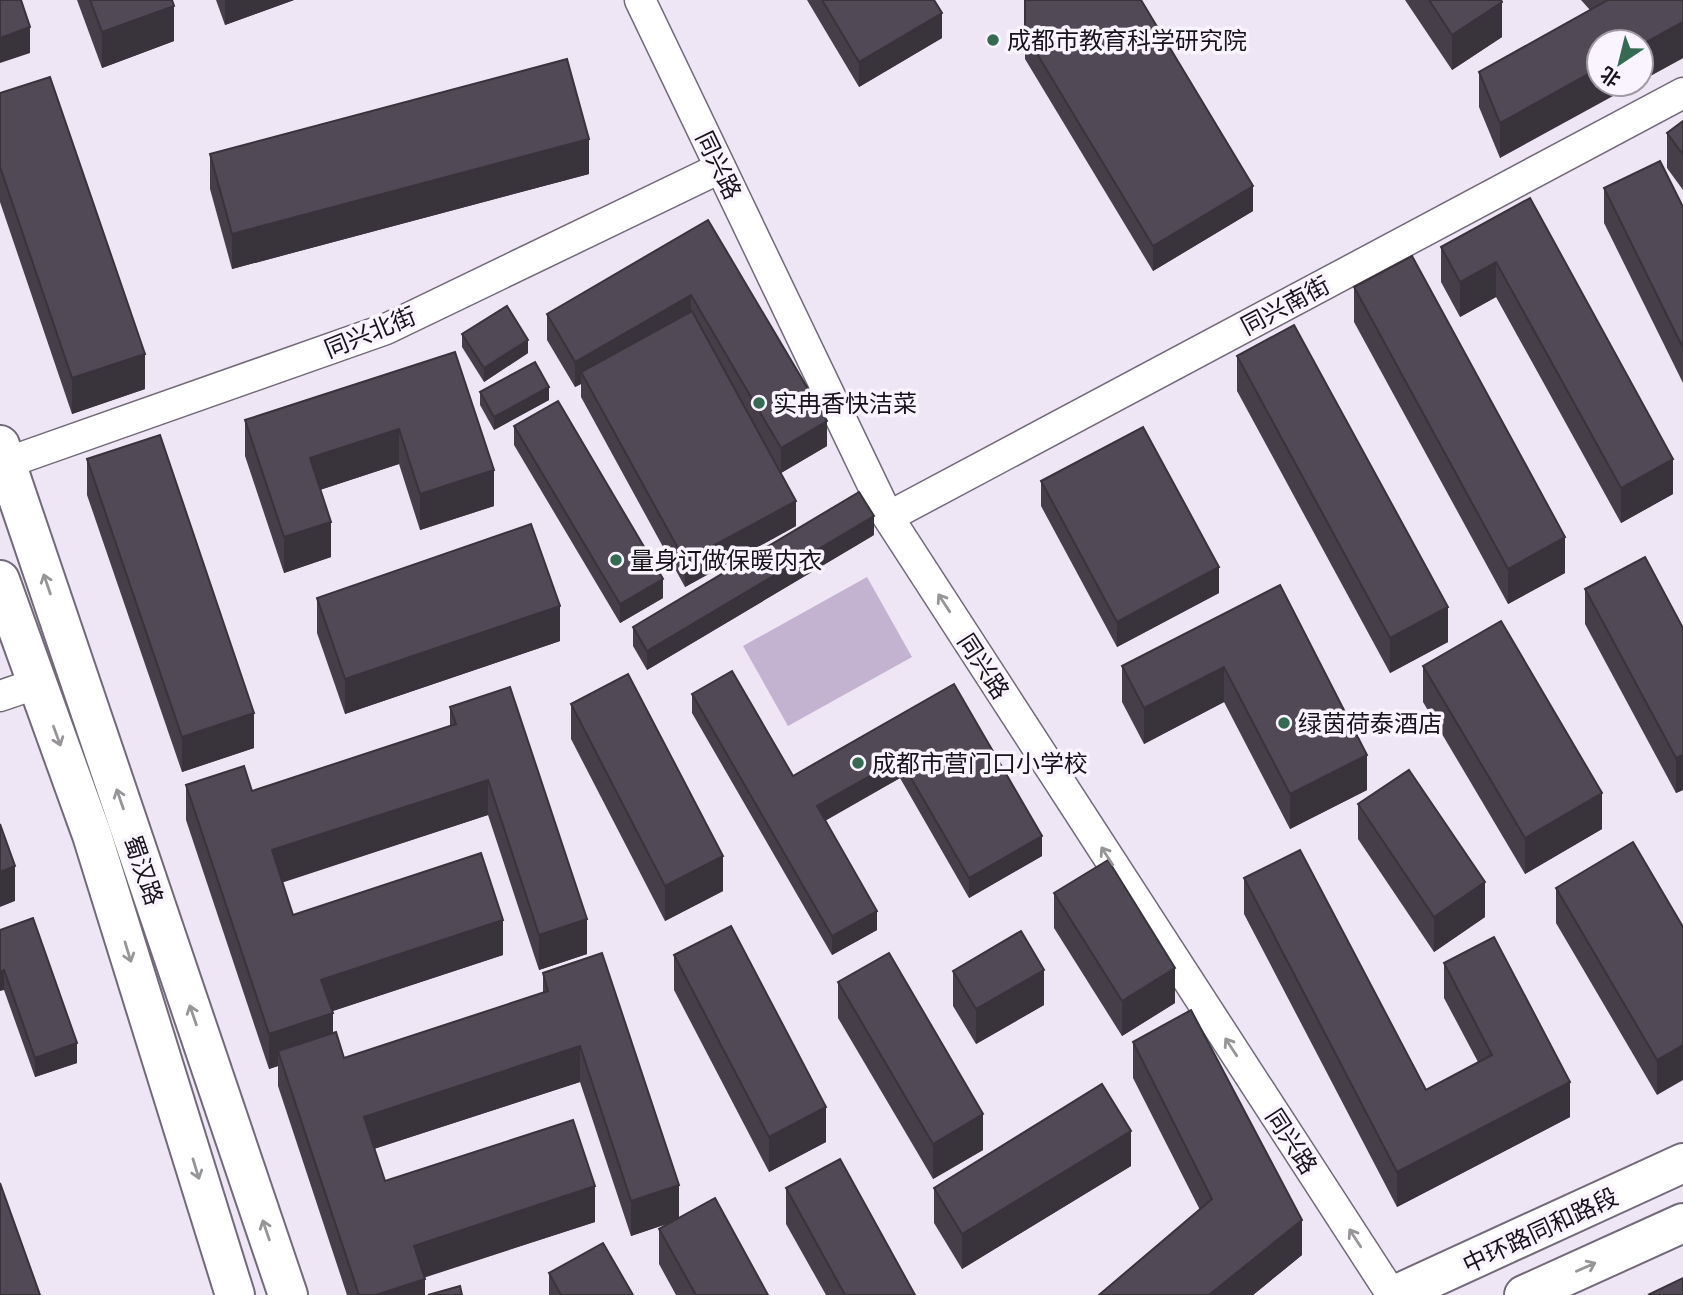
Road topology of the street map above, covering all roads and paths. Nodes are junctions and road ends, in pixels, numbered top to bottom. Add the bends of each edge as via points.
1 (640, 0) edge
2 (1683, 93) edge
3 (720, 168) junction
4 (3, 454) edge
5 (888, 517) junction
6 (0, 580) edge
7 (38, 683) junction
8 (0, 696) edge
9 (1683, 1163) edge
10 (1683, 1223) edge
11 (235, 1295) edge
12 (288, 1295) edge
13 (1394, 1295) edge
14 (1524, 1295) edge

1 - 3 street, 同兴路
2 - 5 street, 同兴南街
3 - 4 street, 同兴北街 via 386,328
3 - 5 street, 同兴路
12 -> 4 main road, 蜀汉路
13 -> 5 street, 同兴路
6 - 7 main road, 蜀汉路
7 - 8 street
7 -> 11 main road, 蜀汉路 via 92,835
9 - 13 main road, 中环路同和路段
14 -> 10 main road

